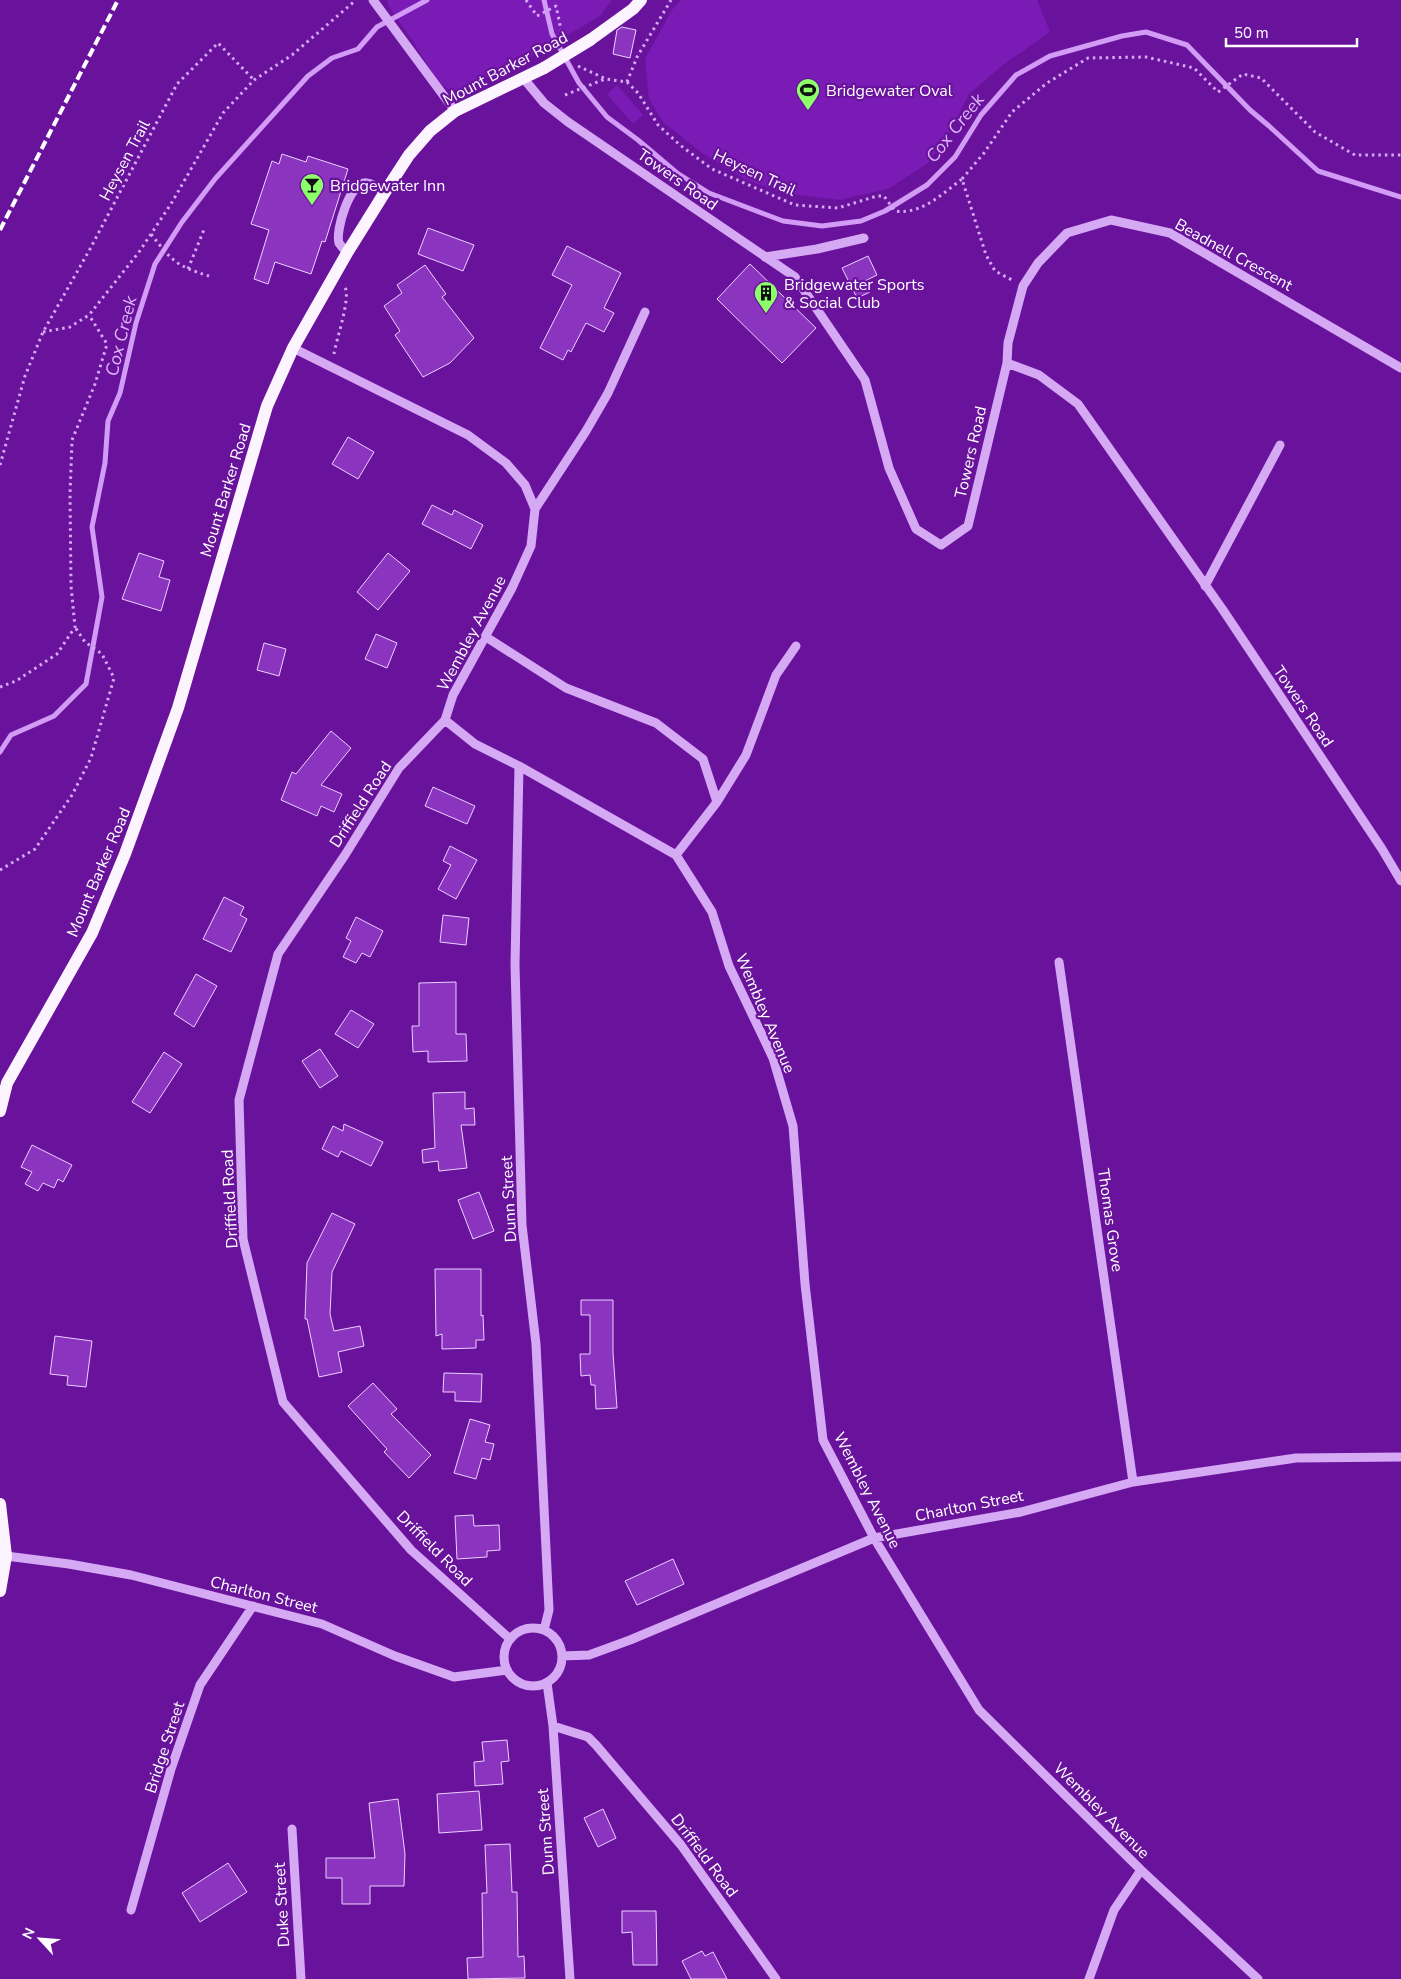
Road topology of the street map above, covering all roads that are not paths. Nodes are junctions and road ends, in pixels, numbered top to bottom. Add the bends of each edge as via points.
1 (373, 0) edge
2 (642, 0) edge
3 (524, 79) junction
4 (455, 111) junction
5 (385, 192) junction
6 (864, 238) dead end
7 (347, 253) junction
8 (765, 257) junction
9 (644, 312) dead end
10 (293, 348) junction
11 (1007, 363) junction
12 (1401, 368) edge
13 (1280, 445) dead end
14 (535, 509) junction
15 (1205, 586) junction
16 (486, 637) junction
17 (796, 646) dead end
18 (445, 720) junction
19 (519, 766) junction
20 (717, 802) junction
21 (676, 855) junction
22 (1401, 881) edge
23 (1059, 962) dead end
24 (0, 1110) edge
25 (1401, 1457) edge
26 (1133, 1482) junction
27 (0, 1504) edge
28 (874, 1538) junction
29 (6, 1556) junction
30 (0, 1591) edge
31 (253, 1606) junction
32 (544, 1630) junction
33 (510, 1639) junction
34 (562, 1656) junction
35 (507, 1670) junction
36 (547, 1682) junction
37 (553, 1726) junction
38 (292, 1829) dead end
39 (1141, 1870) junction
40 (131, 1910) dead end
41 (300, 1979) edge
42 (570, 1979) edge
43 (776, 1979) edge
44 (1089, 1979) edge
45 (1258, 1979) edge

1 - 4 street
2 - 3 main road, Mount Barker Road, bridge via 590,40
3 - 4 main road, Mount Barker Road
3 - 8 street, Towers Road via 544,103 568,122
4 - 5 main road, Mount Barker Road via 430,131 409,155
5 - 7 main road, Mount Barker Road
5 - 7 street via 367,182 354,190 338,233
6 - 8 street
7 - 10 main road, Mount Barker Road
8 - 11 street, Towers Road via 795,277 865,380 888,468 916,528 941,545 968,526
9 - 14 street via 608,393
10 - 14 street, Wembley Avenue via 468,436 506,463 525,485
10 - 24 main road, Mount Barker Road via 267,406 178,708 125,854 92,933 7,1084
11 - 12 street, Beadnell Crescent via 1008,343 1023,286 1038,263 1067,233 1111,220 1170,234
11 - 15 street, Towers Road via 1039,375 1078,404
13 - 15 street
14 - 16 street, Wembley Avenue via 531,546
15 - 22 street, Towers Road
16 - 18 street, Wembley Avenue via 453,695
16 - 20 street via 566,688 656,723 702,759
17 - 20 street via 776,675 746,755
18 - 19 street, Wembley Avenue via 475,744
18 - 33 street, Driffield Road via 400,768 278,954 239,1100 243,1239 283,1402 412,1550
19 - 21 street, Wembley Avenue
19 - 32 street, Dunn Street via 515,966 522,1225 536,1344 550,1610
20 - 21 street
21 - 28 street, Wembley Avenue via 712,912 728,966 773,1058 793,1126 805,1284 824,1440
23 - 26 street, Thomas Grove
25 - 26 street, Charlton Street via 1296,1458
26 - 28 street, Charlton Street via 1022,1512
27 - 29 main road
28 - 34 street, Charlton Street via 630,1640 589,1655
28 - 39 street, Wembley Avenue via 979,1710
29 - 30 main road
29 - 31 street, Charlton Street via 131,1575
31 - 35 street, Charlton Street via 322,1624 454,1677
31 - 40 street, Bridge Street via 200,1685 171,1769
32 - 33 street via 526,1629
32 - 34 street via 557,1640
33 - 35 street via 505,1649
34 - 36 street via 558,1671
35 - 36 street via 514,1680 524,1685 536,1686
36 - 37 street, Dunn Street
37 - 42 street, Dunn Street
37 - 43 street, Driffield Road via 588,1737 596,1745 681,1845
38 - 41 street, Duke Street
39 - 44 street via 1114,1910
39 - 45 street, Wembley Avenue

